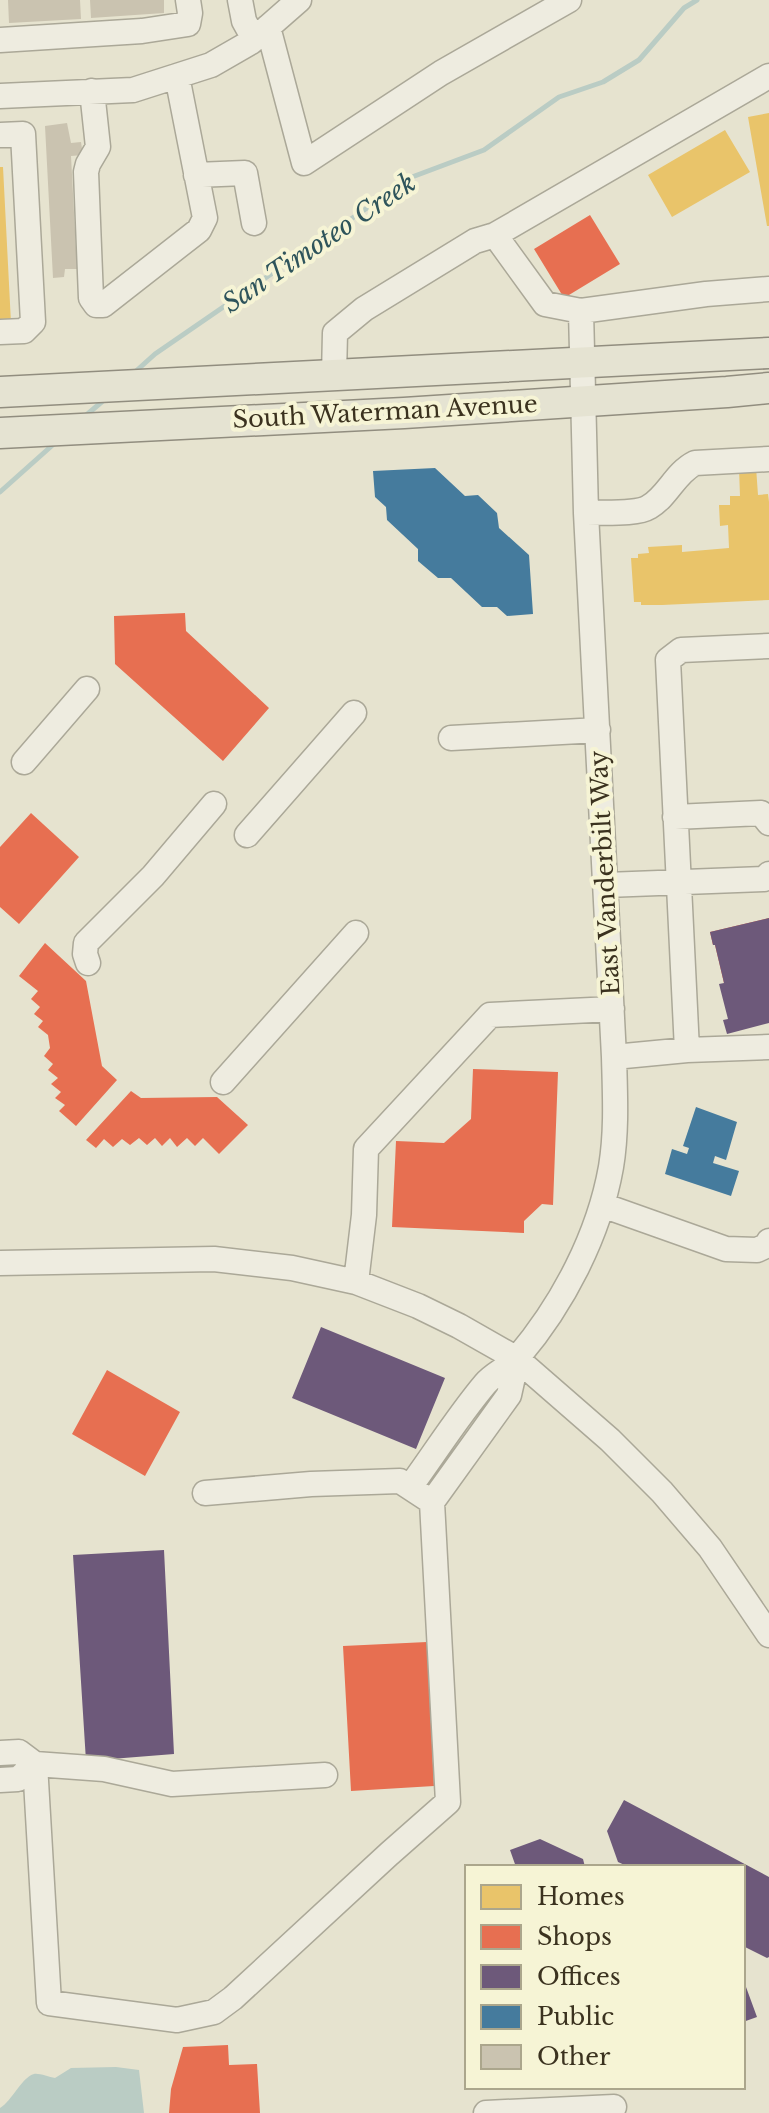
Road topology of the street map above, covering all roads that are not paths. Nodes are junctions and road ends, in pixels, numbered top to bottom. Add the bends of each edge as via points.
1 (188, 0) edge
2 (240, 0) edge
3 (299, 0) edge
4 (569, 0) edge
5 (261, 33) junction
6 (0, 40) edge
7 (177, 76) junction
8 (769, 76) edge
9 (92, 91) junction
10 (0, 96) edge
11 (0, 135) edge
12 (196, 175) junction
13 (254, 223) dead end
14 (495, 235) junction
15 (769, 289) edge
16 (581, 311) junction
17 (0, 332) edge
18 (769, 353) edge
19 (581, 363) junction
20 (334, 375) junction
21 (769, 388) edge
22 (0, 392) edge
23 (582, 400) junction
24 (14, 433) edge
25 (769, 459) edge
26 (586, 513) junction
27 (769, 646) edge
28 (87, 689) dead end
29 (354, 713) dead end
30 (598, 730) junction
31 (451, 738) dead end
32 (24, 762) dead end
33 (214, 804) dead end
34 (675, 817) junction
35 (769, 823) edge
36 (247, 835) dead end
37 (769, 874) edge
38 (679, 883) junction
39 (606, 885) junction
40 (356, 933) dead end
41 (88, 963) dead end
42 (612, 1009) junction
43 (769, 1047) edge
44 (687, 1050) junction
45 (614, 1057) junction
46 (223, 1082) dead end
47 (602, 1205) junction
48 (769, 1241) edge
49 (0, 1263) edge
50 (356, 1282) junction
51 (517, 1359) junction
52 (410, 1487) junction
53 (205, 1493) dead end
54 (432, 1502) junction
55 (769, 1635) edge
56 (0, 1753) edge
57 (35, 1764) junction
58 (325, 1775) dead end
59 (0, 1780) edge
60 (614, 2107) dead end
61 (486, 2113) edge

1 - 6 street via 188,24
2 - 5 street via 244,21
3 - 5 street
4 - 5 street via 441,73 304,163
5 - 7 street via 211,65
7 - 9 street via 133,90
7 - 12 street
8 - 14 street
9 - 10 street
9 - 12 street via 98,147 86,172 91,298 96,305 103,305 199,230 205,218
11 - 17 street via 23,134 33,322 24,331
12 - 13 street via 245,173
14 - 16 street via 545,304
14 - 20 street via 475,241 364,309 335,333
15 - 16 street
16 - 19 street, East Vanderbilt Way
18 - 19 main road, South Waterman Avenue
19 - 20 main road, South Waterman Avenue
19 - 23 street, East Vanderbilt Way
20 - 22 main road, South Waterman Avenue
21 - 23 main road, South Waterman Avenue
23 - 24 main road, South Waterman Avenue
23 - 26 street, East Vanderbilt Way
25 - 26 street via 695,463 652,506
26 - 30 street, East Vanderbilt Way
27 - 34 street via 681,650 668,660
28 - 32 street
29 - 36 street
30 - 31 street
30 - 39 street, East Vanderbilt Way
33 - 41 street via 86,943
34 - 35 street via 761,813
34 - 38 street
37 - 38 street via 764,879
38 - 39 street
38 - 44 street
39 - 42 street, East Vanderbilt Way
40 - 46 street
42 - 45 street, East Vanderbilt Way
42 - 50 street via 490,1015 366,1149
43 - 44 street
44 - 45 street
45 - 47 street, East Vanderbilt Way via 615,1116
47 - 48 street via 726,1249 757,1250
47 - 51 street, East Vanderbilt Way via 580,1263
49 - 50 street via 214,1259
50 - 51 street via 432,1313
51 - 52 street via 487,1381
51 - 54 street via 509,1395
51 - 55 street via 662,1492 710,1548
52 - 53 street via 400,1481
52 - 54 street
54 - 57 street via 448,1802 214,2012 177,2020 49,2003
56 - 57 street via 19,1752
57 - 58 street via 104,1769 172,1784
57 - 59 street via 18,1779
60 - 61 street

